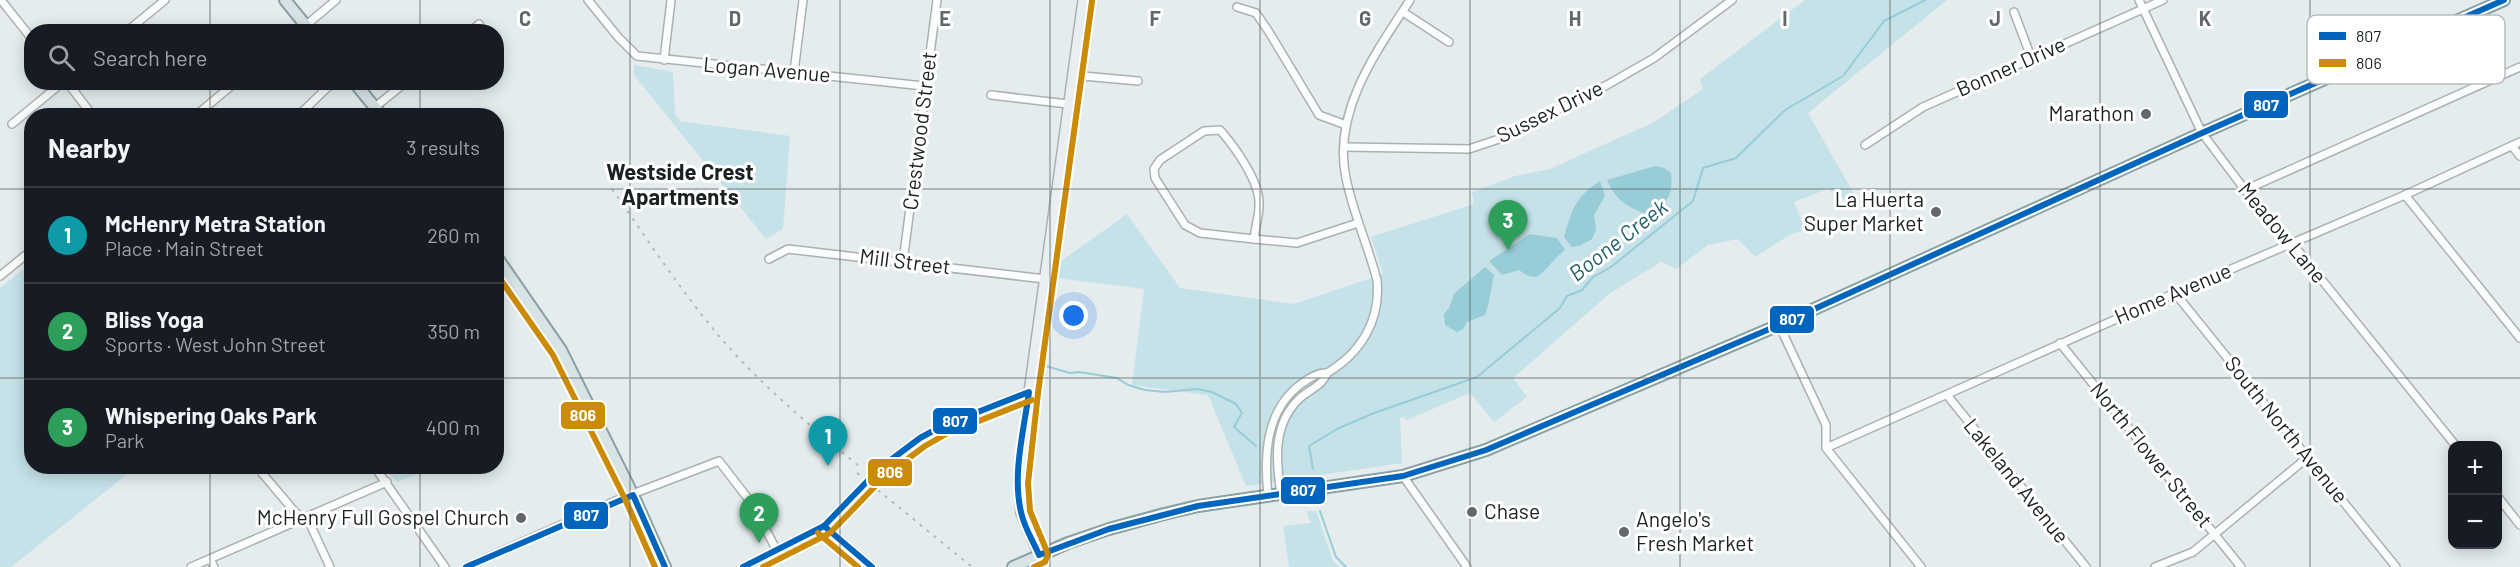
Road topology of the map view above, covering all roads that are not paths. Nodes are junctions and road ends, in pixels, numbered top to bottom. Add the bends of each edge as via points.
1 (1, 0) edge
2 (165, 0) edge
3 (285, 0) edge
4 (336, 0) edge
5 (588, 0) edge
6 (671, 0) edge
7 (804, 0) edge
8 (937, 0) edge
9 (1083, 0) edge
10 (1410, 0) edge
11 (1732, 0) edge
12 (2139, 0) edge
13 (2163, 0) edge
14 (2504, 0) edge
15 (1237, 7) dead end
16 (2142, 9) junction
17 (1403, 12) junction
18 (2014, 12) dead end
19 (2470, 15) edge
20 (136, 24) edge
21 (302, 24) edge
22 (310, 24) edge
23 (24, 29) edge
24 (1449, 42) dead end
25 (2031, 57) junction
26 (664, 60) junction
27 (2520, 67) edge
28 (794, 72) junction
29 (2505, 74) edge
30 (1072, 75) junction
31 (1138, 81) dead end
32 (2313, 84) edge
33 (2482, 84) edge
34 (924, 86) junction
35 (55, 90) edge
36 (72, 90) edge
37 (226, 90) edge
38 (324, 90) edge
39 (361, 90) edge
40 (399, 90) edge
41 (990, 95) dead end
42 (1068, 104) junction
43 (32, 108) edge
44 (86, 108) edge
45 (205, 108) edge
46 (305, 108) edge
47 (376, 108) edge
48 (383, 108) edge
49 (24, 114) edge
50 (12, 124) dead end
51 (1346, 125) junction
52 (2202, 133) junction
53 (2520, 142) edge
54 (1865, 145) dead end
55 (2512, 146) junction
56 (1344, 147) junction
57 (2520, 156) edge
58 (2245, 190) junction
59 (2405, 195) junction
60 (1358, 223) junction
61 (1254, 238) junction
62 (2292, 243) junction
63 (24, 256) edge
64 (768, 259) dead end
65 (903, 262) junction
66 (504, 268) edge
67 (0, 276) edge
68 (1045, 279) junction
69 (2175, 293) junction
70 (1779, 325) junction
71 (2520, 338) edge
72 (2060, 343) junction
73 (1327, 373) junction
74 (1029, 392) junction
75 (1947, 395) junction
76 (2452, 441) edge
77 (1826, 448) junction
78 (2308, 458) junction
79 (263, 474) edge
80 (380, 474) edge
81 (1404, 476) junction
82 (387, 482) junction
83 (633, 495) junction
84 (1281, 495) junction
85 (1269, 496) junction
86 (2502, 502) edge
87 (303, 518) junction
88 (2520, 525) edge
89 (824, 526) junction
90 (2215, 534) junction
91 (777, 551) junction
92 (1039, 555) junction
93 (210, 559) junction
94 (191, 567) edge
95 (214, 567) edge
96 (330, 567) edge
97 (445, 567) edge
98 (466, 567) edge
99 (665, 567) edge
100 (743, 567) edge
101 (872, 567) edge
102 (1013, 567) edge
103 (1467, 567) edge
104 (1920, 567) edge
105 (2086, 567) edge
106 (2155, 567) edge
107 (2241, 567) edge
108 (2397, 567) edge

1 - 23 street
2 - 20 street
3 - 21 main road
4 - 22 street
5 - 26 street, Logan Avenue via 637,56
6 - 26 street
7 - 28 street
8 - 34 street, Crestwood Street
9 - 30 street
10 - 17 street
11 - 56 street, Sussex Drive via 1654,58 1499,139 1469,149
12 - 16 street, Meadow Lane
13 - 16 street, Bonner Drive
14 - 19 main road
15 - 51 street via 1256,13 1319,116
16 - 25 street, Bonner Drive
16 - 52 street, Meadow Lane
17 - 24 street
17 - 51 street via 1356,90
18 - 25 street
25 - 54 street, Bonner Drive via 1923,107
26 - 28 street, Logan Avenue
27 - 29 street
28 - 34 street, Logan Avenue
30 - 31 street
30 - 42 street
32 - 52 main road
33 - 58 street
34 - 65 street, Crestwood Street
35 - 43 street
36 - 44 street
37 - 45 street
38 - 46 street
39 - 47 main road
40 - 48 street
41 - 42 street
42 - 68 street
49 - 50 street
51 - 56 street
52 - 58 street, Meadow Lane
52 - 70 main road
53 - 55 street, Home Avenue
55 - 57 street
55 - 59 street, Home Avenue
56 - 60 street via 1345,176
58 - 62 street, Meadow Lane
59 - 62 street, Home Avenue
59 - 71 street
60 - 61 street via 1297,243
60 - 73 street via 1377,279 1373,321 1352,356
61 - 61 street via 1200,233 1185,225 1155,178 1154,168 1160,160 1204,131 1220,130 1255,183 1260,203
62 - 69 street, Home Avenue
62 - 76 street, Meadow Lane
63 - 67 street
64 - 65 street, Mill Street via 788,249
65 - 68 street, Mill Street
66 - 83 main road via 561,350
68 - 74 street
69 - 72 street, Home Avenue
69 - 78 street, South North Avenue
70 - 77 street via 1826,425
70 - 81 main road via 1486,450
72 - 75 street, Home Avenue
72 - 90 street, North Flower Street
73 - 84 street via 1325,380 1294,404 1283,424 1276,459
73 - 85 street via 1296,388 1276,415 1266,451
74 - 89 street via 920,438 880,468
74 - 92 street via 1019,500
75 - 77 street, Home Avenue
75 - 105 street, Lakeland Avenue
77 - 104 street
78 - 90 street
78 - 108 street, South North Avenue
79 - 87 street
80 - 82 street
81 - 84 main road
81 - 103 street
82 - 87 street
82 - 97 street
83 - 91 street via 719,461 753,505
83 - 98 street
83 - 99 main road
84 - 85 main road
85 - 92 main road via 1198,506 1141,520
86 - 88 street
87 - 93 street
87 - 96 street via 310,524
89 - 91 street
89 - 101 street
90 - 106 street via 2193,552
90 - 107 street, North Flower Street
91 - 100 street
92 - 102 main road
93 - 94 street
93 - 95 street

